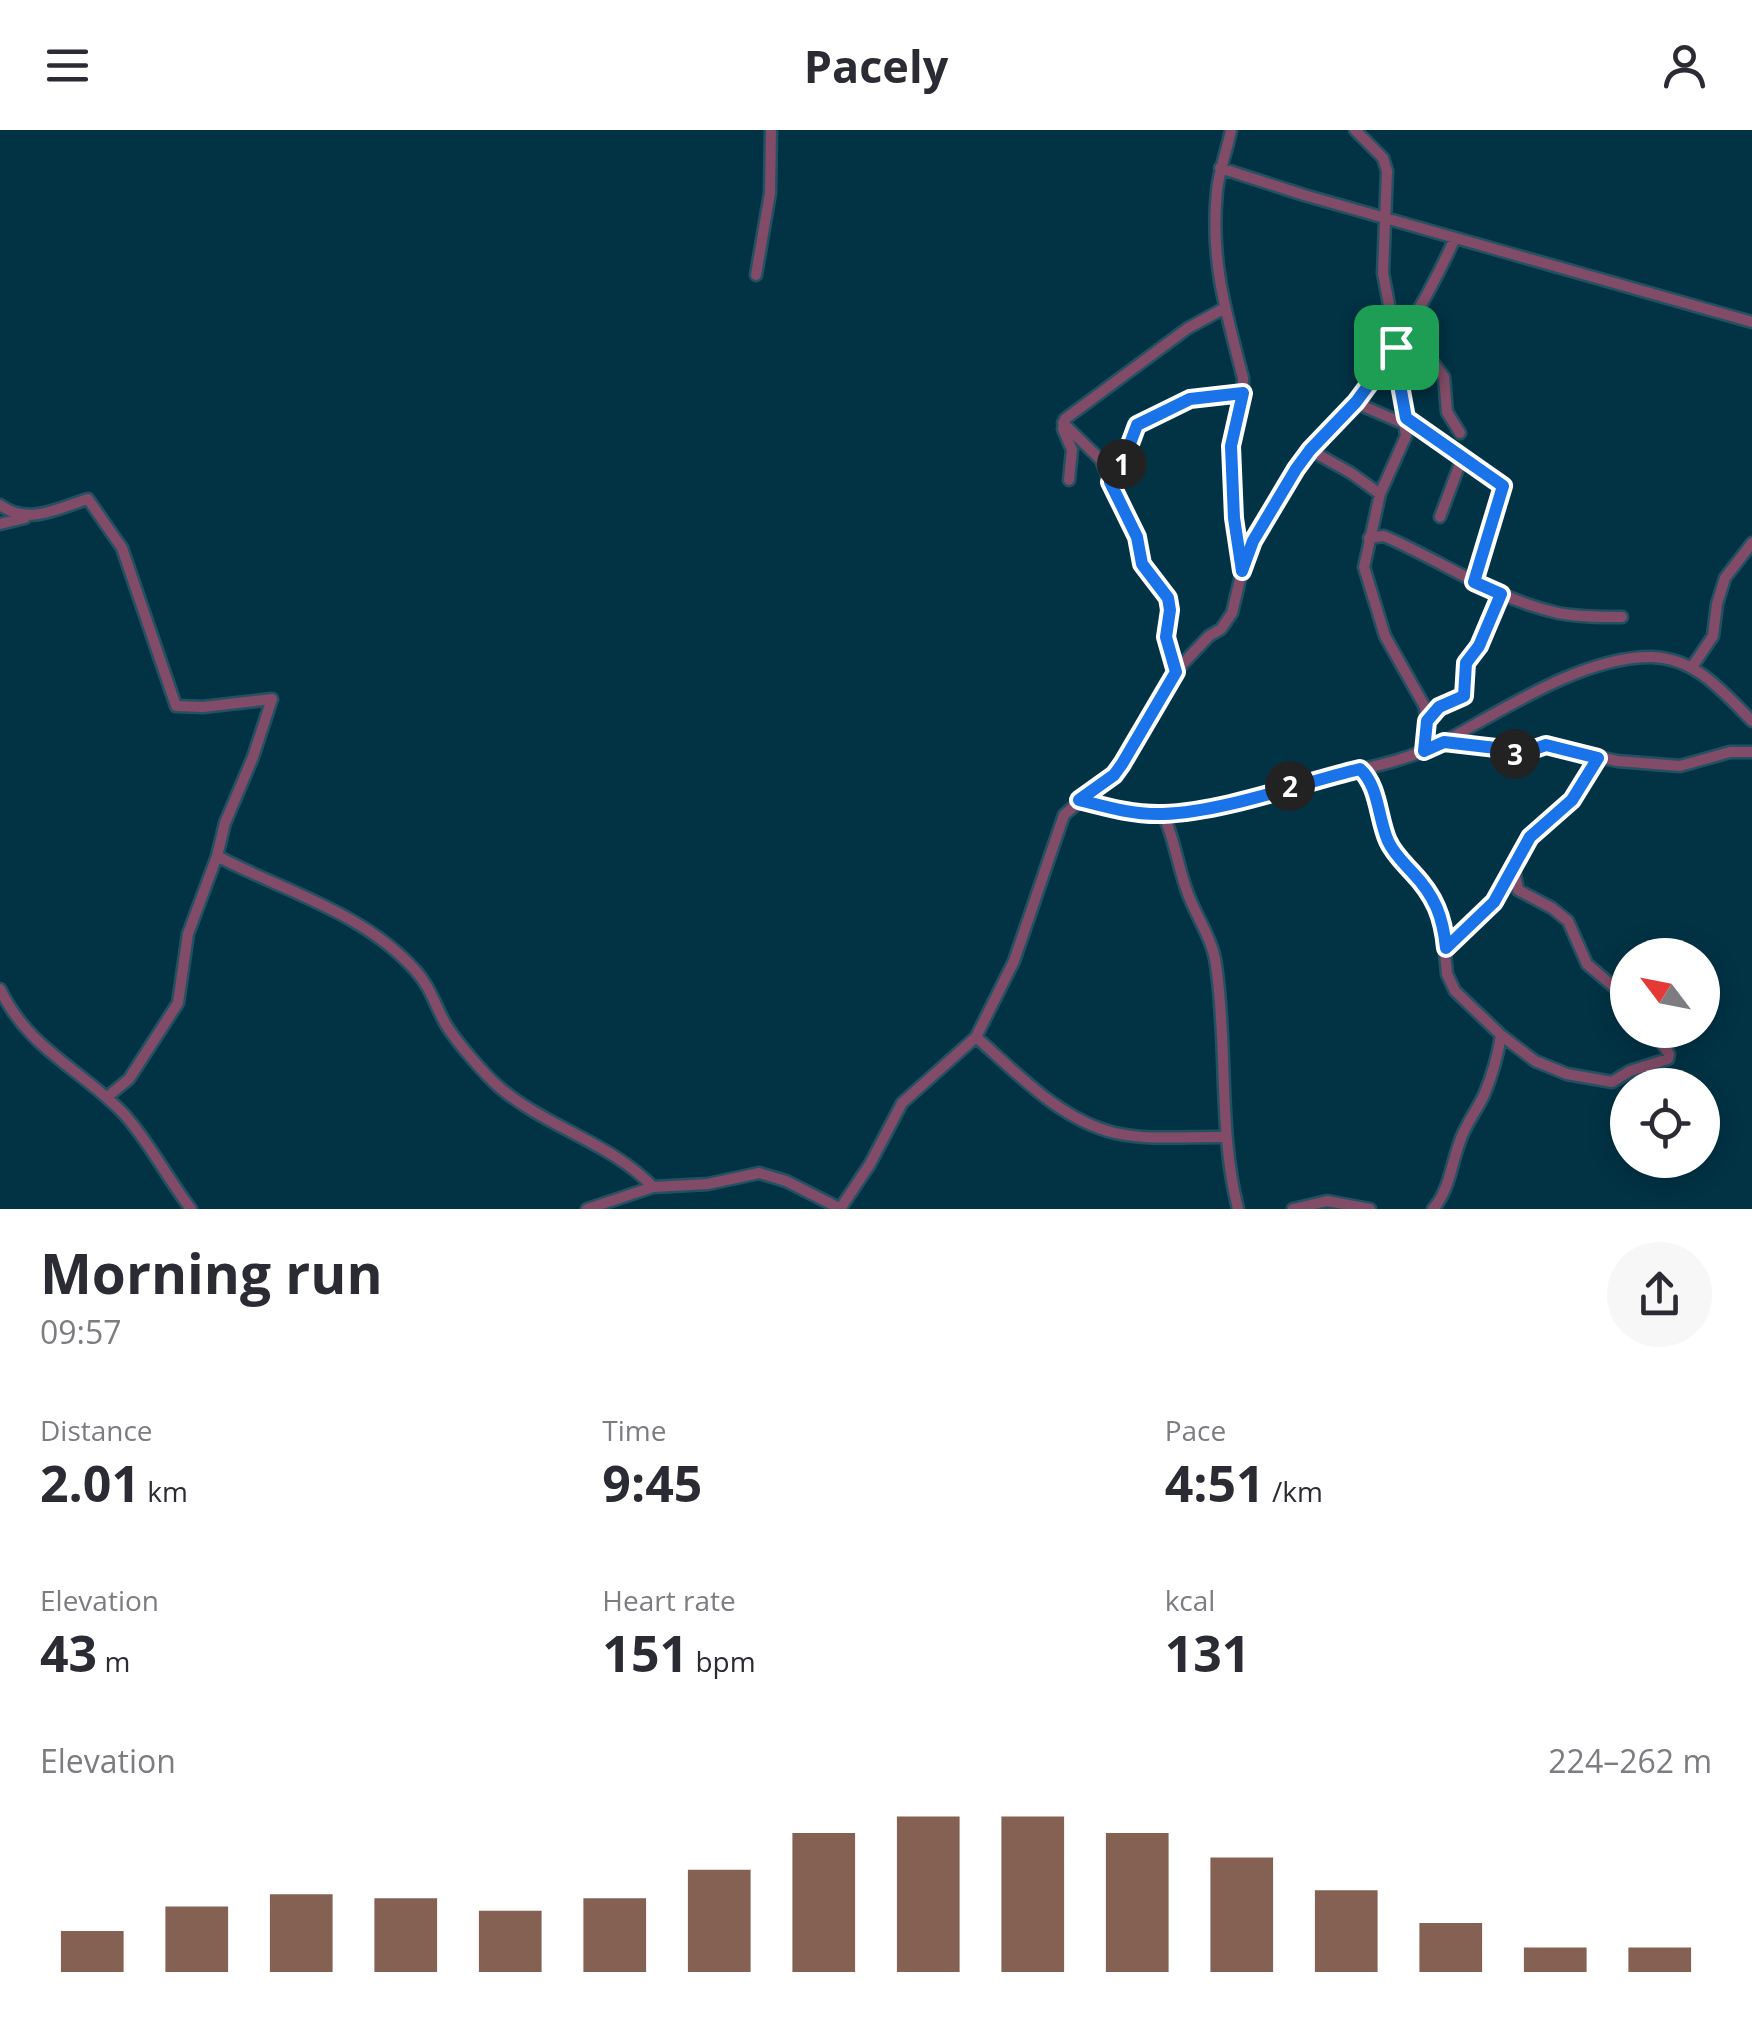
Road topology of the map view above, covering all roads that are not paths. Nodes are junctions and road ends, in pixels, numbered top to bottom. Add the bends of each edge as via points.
1 (771, 130) edge
2 (1231, 130) edge
3 (1355, 130) edge
4 (1220, 168) junction
5 (1384, 218) junction
6 (1455, 238) junction
7 (756, 275) dead end
8 (1224, 309) junction
9 (1752, 322) edge
10 (1400, 343) junction
11 (1243, 393) junction
12 (1356, 402) junction
13 (1406, 422) junction
14 (1063, 423) junction
15 (1460, 433) dead end
16 (1310, 450) junction
17 (1462, 458) junction
18 (1070, 480) dead end
19 (1110, 482) junction
20 (1380, 494) junction
21 (0, 505) edge
22 (30, 517) junction
23 (1440, 517) dead end
24 (0, 524) edge
25 (1369, 538) junction
26 (1752, 543) edge
27 (1242, 571) junction
28 (1474, 582) junction
29 (1501, 594) junction
30 (1622, 617) dead end
31 (1692, 668) junction
32 (1176, 672) junction
33 (1427, 721) junction
34 (1752, 722) edge
35 (1444, 742) junction
36 (1424, 751) junction
37 (1752, 752) edge
38 (1598, 758) junction
39 (1360, 769) junction
40 (1079, 800) junction
41 (1162, 814) junction
42 (217, 856) junction
43 (1514, 869) junction
44 (1446, 948) junction
45 (1610, 984) edge
46 (0, 989) edge
47 (1501, 1035) junction
48 (976, 1037) junction
49 (1665, 1048) edge
50 (107, 1097) junction
51 (1224, 1137) junction
52 (654, 1186) junction
53 (191, 1209) edge
54 (587, 1209) edge
55 (840, 1209) edge
56 (1238, 1209) edge
57 (1293, 1209) edge
58 (1370, 1209) edge
59 (1434, 1209) edge

1 - 7 street via 770,193
2 - 4 street
3 - 5 street via 1384,158
4 - 5 street
4 - 8 street via 1216,264
5 - 6 street
5 - 10 street via 1383,273
6 - 9 street
6 - 10 street
8 - 11 street
8 - 14 street via 1188,328
10 - 12 street
10 - 13 street
10 - 15 street via 1429,357 1444,376 1447,412
11 - 19 street via 1190,399 1140,422
11 - 27 street via 1231,446
12 - 13 street
12 - 16 street
13 - 17 street
13 - 20 street via 1404,446
14 - 18 street via 1072,450
14 - 19 street via 1101,460
16 - 20 street
16 - 27 street
17 - 23 street
17 - 28 street via 1503,486
19 - 32 street via 1137,537 1142,564 1168,598 1166,637
20 - 25 street
21 - 22 street
22 - 24 street
22 - 42 street via 88,500 104,518 122,548 176,706 272,699
25 - 28 street via 1384,536
25 - 33 street via 1368,586 1385,636 1422,697
26 - 31 street via 1726,578 1713,636
27 - 32 street via 1221,629
28 - 29 street
29 - 30 street via 1556,612
29 - 33 street via 1466,663 1464,696
31 - 34 street
31 - 35 street via 1655,657 1592,669
32 - 40 street via 1114,775
33 - 36 street
35 - 36 street
35 - 38 street via 1517,755 1546,745
36 - 39 street
37 - 38 street via 1680,766
38 - 43 street via 1572,800 1530,837
39 - 41 street
39 - 44 street via 1394,853 1436,902
40 - 41 street
40 - 48 street via 1064,815 1014,961
41 - 51 street via 1215,955
42 - 50 street via 184,946 178,1004 128,1080
42 - 52 street via 384,941 415,969 480,1070
43 - 44 street via 1486,911
43 - 45 street via 1518,890 1568,922 1586,964
44 - 47 street via 1450,984
46 - 50 street via 34,1040
47 - 49 street via 1549,1068 1612,1082 1668,1059
47 - 59 street via 1484,1097
48 - 51 street via 1087,1123 1126,1134
48 - 55 street via 902,1103
50 - 53 street
51 - 56 street
52 - 54 street
52 - 55 street via 758,1174
57 - 58 street via 1327,1200

